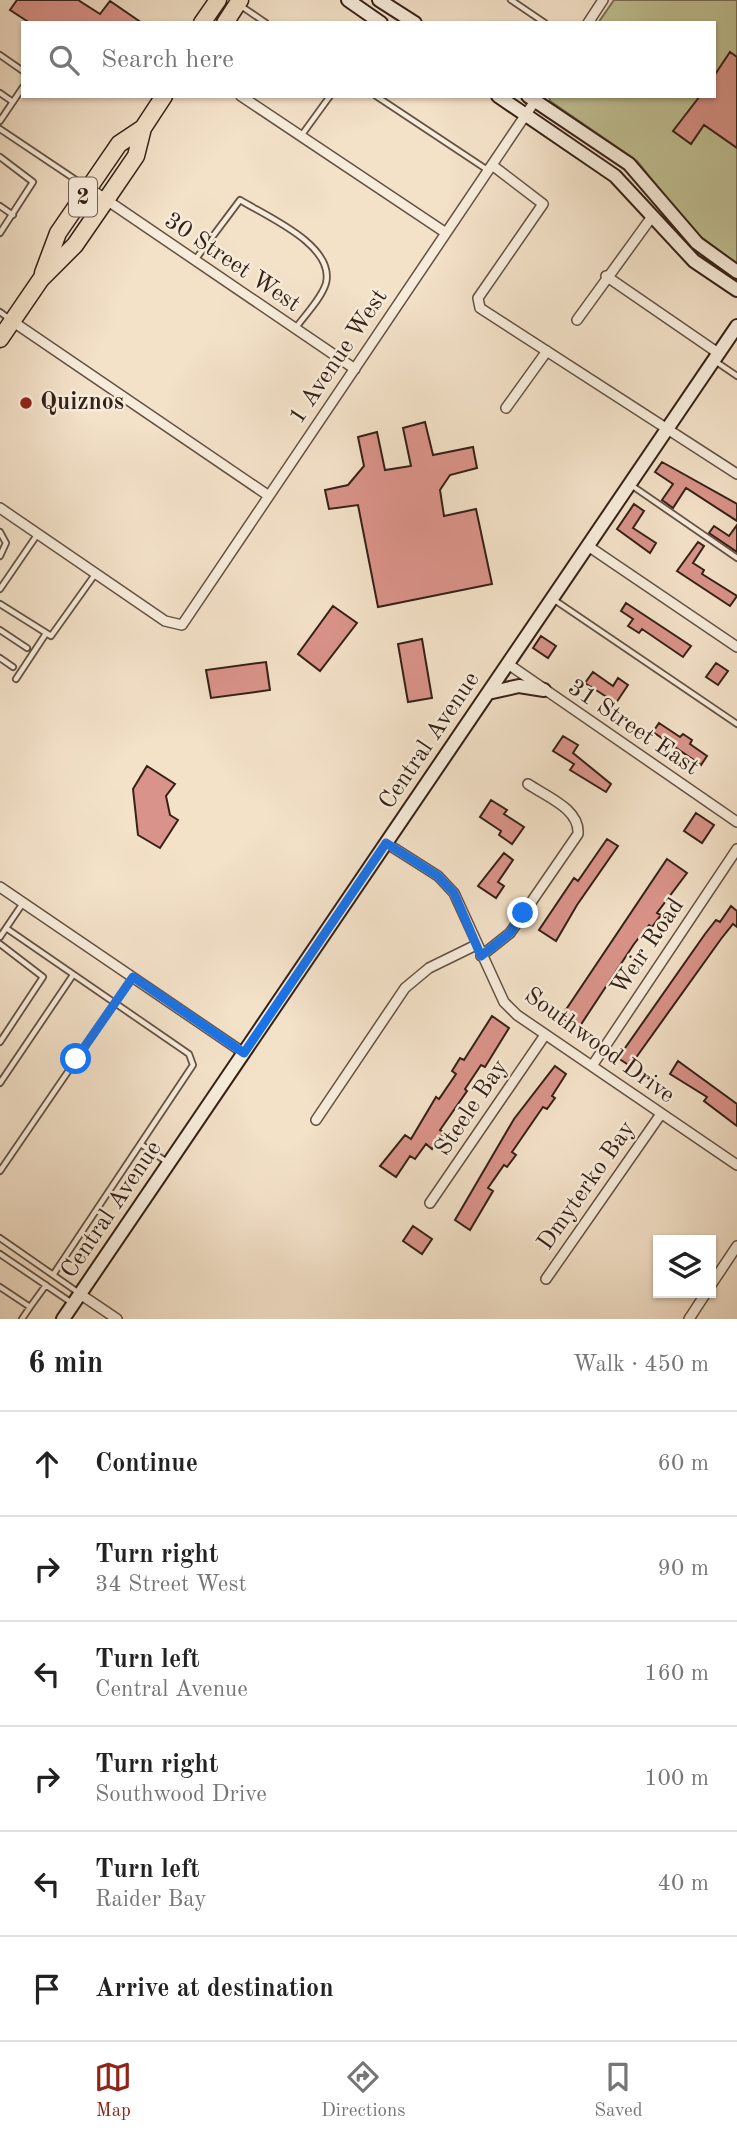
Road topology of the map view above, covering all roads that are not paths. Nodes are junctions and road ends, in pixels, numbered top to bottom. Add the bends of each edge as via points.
1 (218, 0) edge
2 (348, 0) edge
3 (379, 0) edge
4 (511, 0) edge
5 (603, 0) edge
6 (239, 2) edge
7 (203, 21) edge
8 (226, 21) edge
9 (263, 21) edge
10 (378, 21) edge
11 (412, 21) edge
12 (542, 21) edge
13 (589, 21) edge
14 (0, 55) edge
15 (21, 70) edge
16 (21, 90) edge
17 (0, 93) edge
18 (163, 98) edge
19 (244, 98) edge
20 (329, 98) edge
21 (379, 98) edge
22 (501, 98) edge
23 (534, 98) edge
24 (13, 102) junction
25 (526, 116) junction
26 (0, 121) edge
27 (143, 128) junction
28 (0, 129) edge
29 (301, 137) junction
30 (0, 157) edge
31 (491, 168) junction
32 (89, 188) junction
33 (106, 200) junction
34 (0, 206) edge
35 (13, 215) junction
36 (651, 218) junction
37 (0, 232) edge
38 (446, 233) junction
39 (195, 261) junction
40 (737, 272) edge
41 (606, 276) junction
42 (41, 279) junction
43 (737, 290) edge
44 (6, 317) edge
45 (577, 320) dead end
46 (737, 326) edge
47 (295, 329) junction
48 (0, 339) edge
49 (547, 351) junction
50 (716, 357) junction
51 (355, 369) junction
52 (737, 376) edge
53 (506, 408) dead end
54 (667, 429) junction
55 (737, 474) edge
56 (629, 484) junction
57 (269, 496) junction
58 (0, 508) edge
59 (0, 532) edge
60 (38, 533) junction
61 (588, 546) junction
62 (0, 556) edge
63 (737, 558) edge
64 (96, 573) junction
65 (0, 588) edge
66 (552, 599) junction
67 (0, 604) edge
68 (0, 630) edge
69 (45, 635) junction
70 (737, 647) edge
71 (27, 648) dead end
72 (0, 658) edge
73 (508, 664) junction
74 (13, 667) dead end
75 (16, 679) dead end
76 (544, 690) junction
77 (488, 693) junction
78 (737, 724) edge
79 (528, 784) dead end
80 (737, 822) edge
81 (386, 843) junction
82 (737, 849) edge
83 (0, 887) edge
84 (23, 903) junction
85 (6, 928) junction
86 (0, 937) edge
87 (0, 944) edge
88 (476, 944) junction
89 (481, 956) junction
90 (73, 975) junction
91 (133, 977) junction
92 (115, 1004) junction
93 (545, 1035) junction
94 (0, 1042) edge
95 (244, 1053) junction
96 (592, 1066) junction
97 (0, 1083) edge
98 (661, 1114) junction
99 (316, 1120) dead end
100 (142, 1145) junction
101 (169, 1164) junction
102 (737, 1165) edge
103 (0, 1171) edge
104 (430, 1203) dead end
105 (0, 1238) edge
106 (737, 1246) edge
107 (0, 1254) edge
108 (53, 1275) junction
109 (716, 1278) edge
110 (546, 1279) dead end
111 (46, 1285) junction
112 (0, 1287) edge
113 (703, 1298) edge
114 (77, 1299) junction
115 (30, 1307) junction
116 (22, 1319) edge
117 (63, 1319) edge
118 (117, 1319) edge
119 (689, 1319) edge

1 - 7 highway
2 - 10 street
3 - 11 street
4 - 12 lane
5 - 13 street
6 - 8 highway
6 - 9 lane
14 - 15 lane
16 - 24 lane
17 - 24 lane
18 - 27 highway, 2
19 - 29 street
20 - 29 lane
21 - 31 lane
22 - 25 street
23 - 25 street, 1 Avenue West
23 - 40 street via 638,171 697,243
24 - 26 lane
25 - 31 street, 1 Avenue West
25 - 36 street via 615,176
27 - 32 highway, 2 via 119,144
27 - 33 highway, 2 via 136,156
28 - 32 lane
29 - 38 street
30 - 35 lane via 33,182
31 - 38 street, 1 Avenue West
31 - 49 street via 543,204 478,298 480,308
32 - 33 street, 30 Street West
32 - 42 highway, 2 via 58,233
33 - 39 street, 30 Street West
33 - 42 highway, 2 via 75,245
34 - 35 lane
35 - 37 lane
36 - 41 street
36 - 43 street via 694,261
38 - 51 street, 1 Avenue West
39 - 47 street, 30 Street West
39 - 47 lane via 240,200 312,244 325,262 326,283
41 - 45 street
41 - 50 street
42 - 44 highway, 2
44 - 48 highway, 2
44 - 57 street
46 - 50 street, Central Avenue
47 - 51 street, 30 Street West
49 - 53 street
49 - 54 street
50 - 52 lane
50 - 54 street, Central Avenue
51 - 57 street, 1 Avenue West
54 - 55 street
54 - 56 street, Central Avenue
56 - 61 street, Central Avenue
56 - 63 lane
57 - 64 street, 1 Avenue West via 182,625 165,621
58 - 60 street
59 - 62 lane via 6,543
60 - 64 street
60 - 65 lane
61 - 66 street, Central Avenue
61 - 70 street
64 - 69 lane via 55,633
66 - 73 street, Central Avenue
66 - 78 lane
67 - 69 lane
68 - 71 lane
69 - 75 lane
72 - 74 lane
73 - 76 street, 31 Street East
73 - 77 street, Central Avenue
76 - 77 street via 519,686
76 - 80 street, 31 Street East
77 - 81 street, Central Avenue
79 - 89 street via 573,814 579,823 578,834 510,933
81 - 88 street, Southwood Drive via 438,876 454,893
81 - 95 street, Central Avenue
82 - 96 street, Weir Road
83 - 84 street
84 - 85 lane
84 - 91 street
85 - 86 lane
85 - 90 lane
87 - 94 lane via 43,977
88 - 89 street, Southwood Drive
88 - 99 street via 429,968 405,988
89 - 93 street, Southwood Drive via 504,1002
90 - 92 lane
90 - 97 lane
91 - 92 lane
91 - 95 street
92 - 100 lane via 189,1055 194,1065
92 - 103 lane
93 - 96 street, Southwood Drive
93 - 104 street, Steele Bay
95 - 101 street, Central Avenue
96 - 98 street, Southwood Drive
98 - 102 street, Southwood Drive
98 - 110 street, Dmyterko Bay
100 - 101 lane
100 - 108 lane
101 - 114 street, Central Avenue
105 - 108 lane
106 - 109 street
107 - 111 lane
108 - 114 lane
111 - 114 lane
111 - 115 lane
112 - 115 lane
113 - 119 street
114 - 117 street, Central Avenue
114 - 118 street
115 - 116 lane

